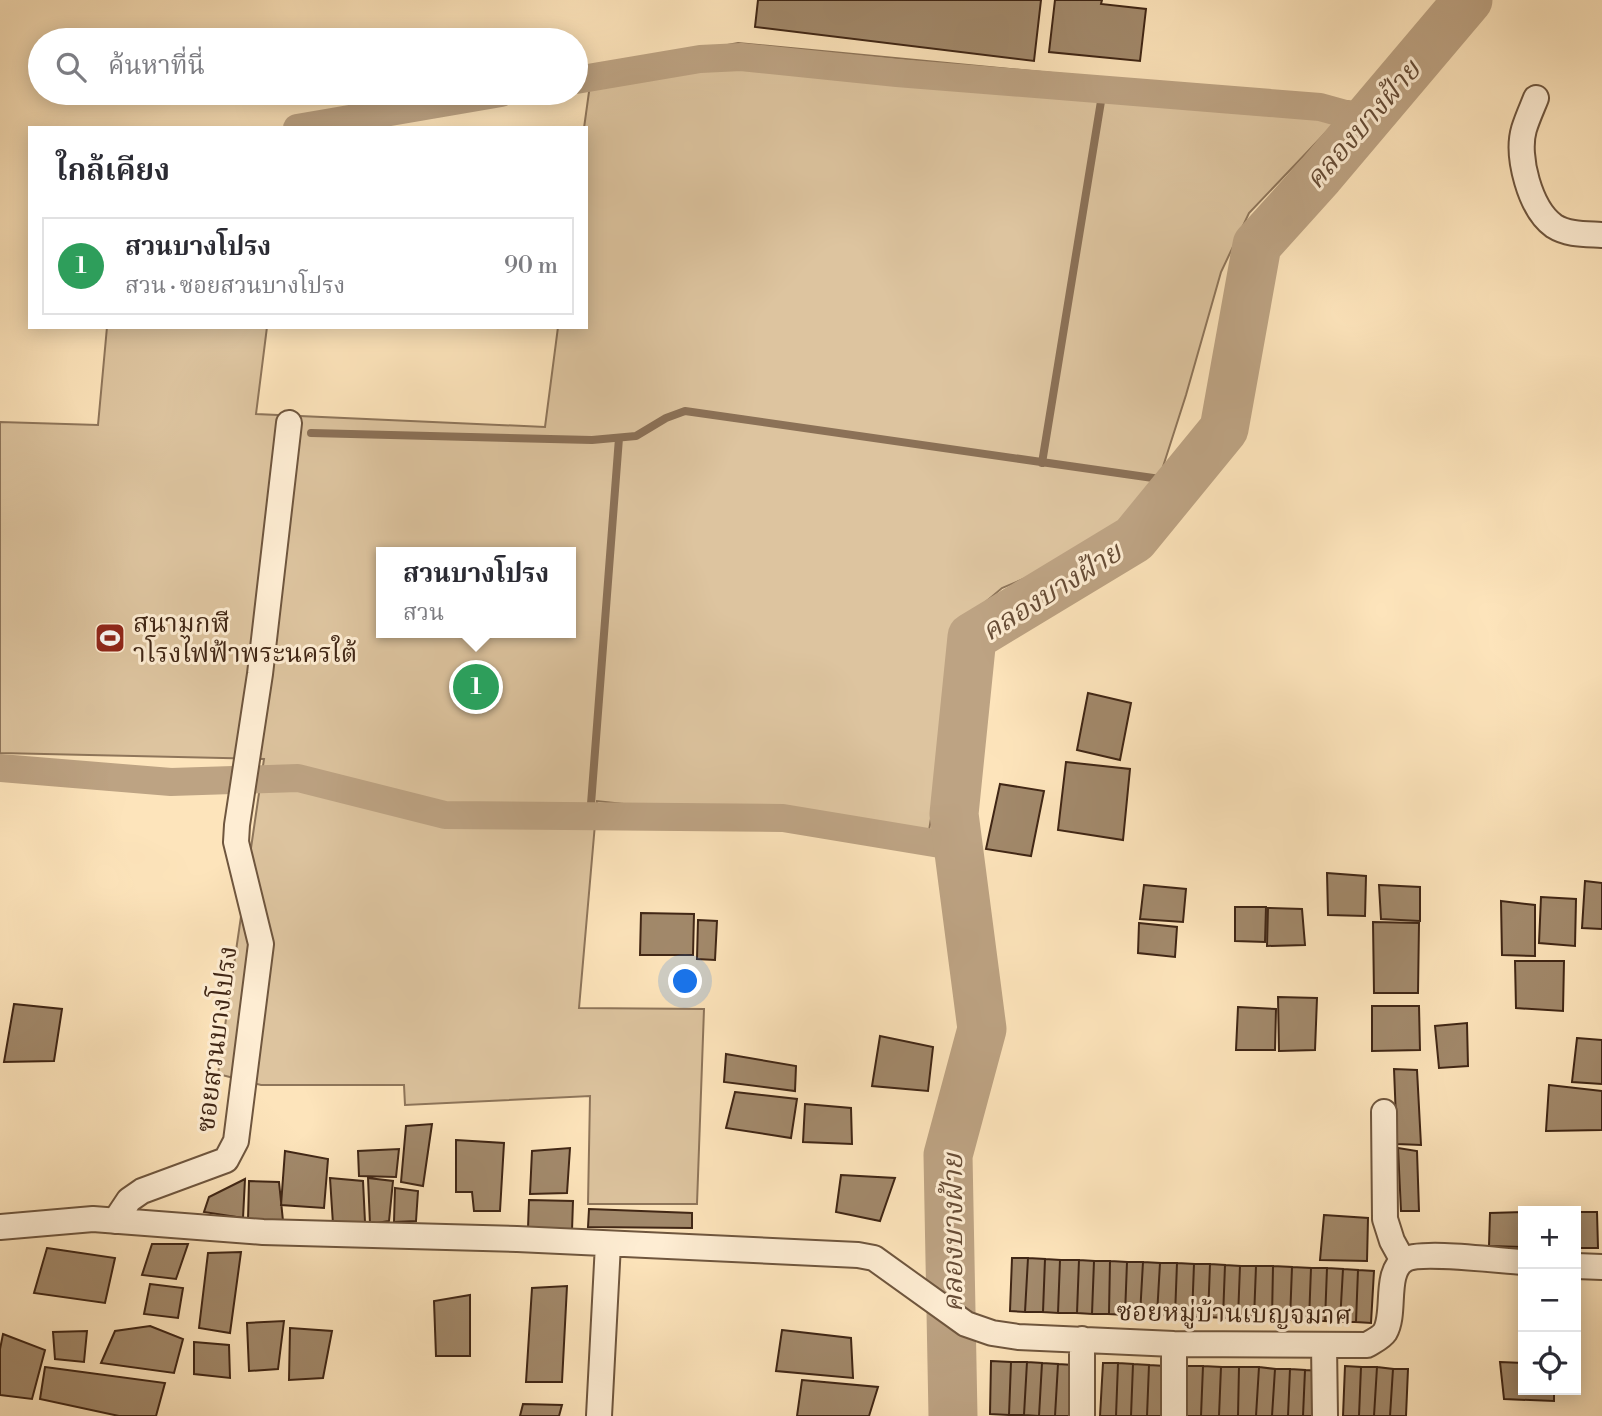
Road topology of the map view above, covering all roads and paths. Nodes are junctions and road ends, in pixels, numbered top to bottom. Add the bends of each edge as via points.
1 (1536, 98) dead end
2 (1602, 235) edge
3 (289, 423) dead end
4 (1384, 1112) dead end
5 (116, 1221) junction
6 (0, 1227) edge
7 (608, 1244) junction
8 (1402, 1261) junction
9 (1518, 1262) edge
10 (1581, 1266) edge
11 (1602, 1267) edge
12 (1082, 1339) junction
13 (1174, 1344) junction
14 (1324, 1345) junction
15 (599, 1416) edge
16 (1082, 1416) edge
17 (1174, 1416) edge
18 (1325, 1416) edge

1 - 2 street via 1523,131 1526,181 1552,225 1569,233
3 - 5 street, ซอยสวนบางโปรง via 236,842 261,944 236,1141 226,1160 142,1191 129,1200
4 - 8 street via 1385,1219
5 - 6 street
5 - 7 street via 262,1232
7 - 12 street, ซอยหมู่บ้านเบญจมาศ via 874,1258 966,1324 1018,1337
7 - 15 street
8 - 9 street via 1440,1256
8 - 14 street, ซอยหมู่บ้านเบญจมาศ via 1394,1272 1384,1335 1367,1345
10 - 11 street
12 - 13 street, ซอยหมู่บ้านเบญจมาศ
12 - 16 street
13 - 14 street, ซอยหมู่บ้านเบญจมาศ
13 - 17 street
14 - 18 street

